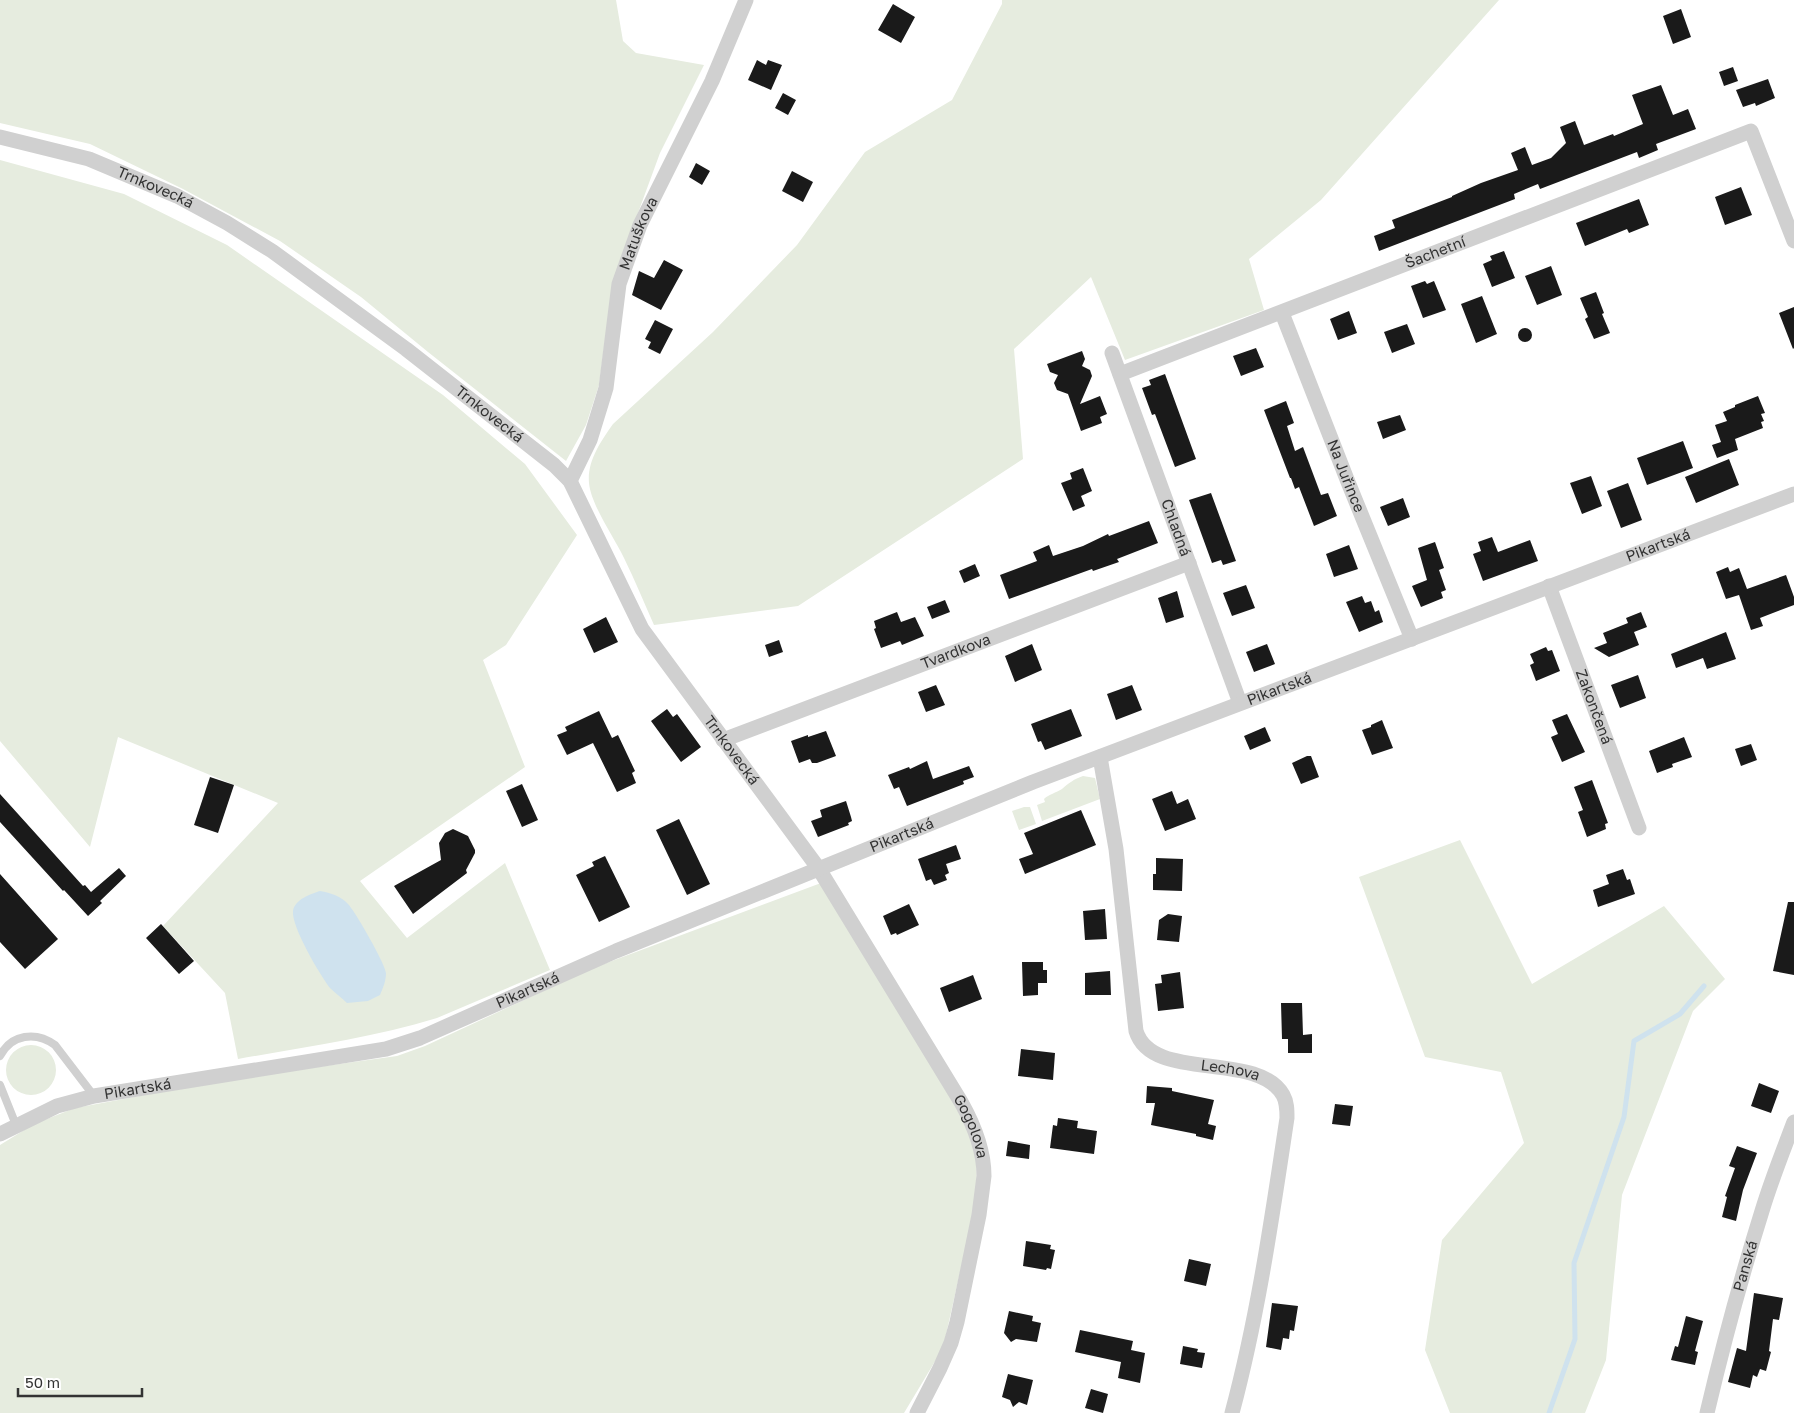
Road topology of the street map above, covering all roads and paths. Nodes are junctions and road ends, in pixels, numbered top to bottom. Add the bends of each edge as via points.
1 (746, 0) edge
2 (0, 137) edge
3 (1794, 241) edge
4 (1282, 313) junction
5 (1112, 353) dead end
6 (1120, 374) junction
7 (570, 481) junction
8 (1794, 494) edge
9 (1189, 563) junction
10 (1549, 586) junction
11 (1412, 639) junction
12 (1240, 704) junction
13 (723, 740) junction
14 (1100, 757) junction
15 (1639, 828) dead end
16 (820, 869) junction
17 (0, 1056) edge
18 (0, 1085) edge
19 (94, 1096) junction
20 (1794, 1122) edge
21 (16, 1126) junction
22 (0, 1134) edge
23 (917, 1413) edge
24 (1232, 1413) edge
25 (1707, 1413) edge

1 - 7 street, Matuškova via 712,81 640,225 619,284 606,388 590,440
2 - 7 street, Trnkovecká via 89,159 178,196 272,251 406,349
3 - 4 street, Šachetní via 1751,131
4 - 6 street, Šachetní
4 - 11 street, Na Juřince
5 - 6 street, Chladná
6 - 9 street, Chladná
7 - 13 street, Trnkovecká via 642,629
8 - 10 street, Pikartská
9 - 12 street, Chladná
9 - 13 street, Tvardkova
10 - 11 street, Pikartská
10 - 15 street, Zakončená
11 - 12 street, Pikartská
12 - 14 street, Pikartská
13 - 16 street, Trnkovecká
14 - 16 street, Pikartská
14 - 24 street, Lechova via 1116,848 1138,1040 1149,1051 1165,1058 1262,1077 1278,1089 1286,1106 1287,1118 1268,1239
16 - 19 street, Pikartská via 616,951 420,1038 394,1046
16 - 23 street, Gogolova via 967,1112 978,1137 984,1164 979,1215 957,1322 940,1368
17 - 19 lane via 18,1038 38,1036 55,1045
18 - 21 lane
19 - 21 street, Pikartská via 57,1106
20 - 25 street, Panská via 1734,1304
21 - 22 street, Pikartská

